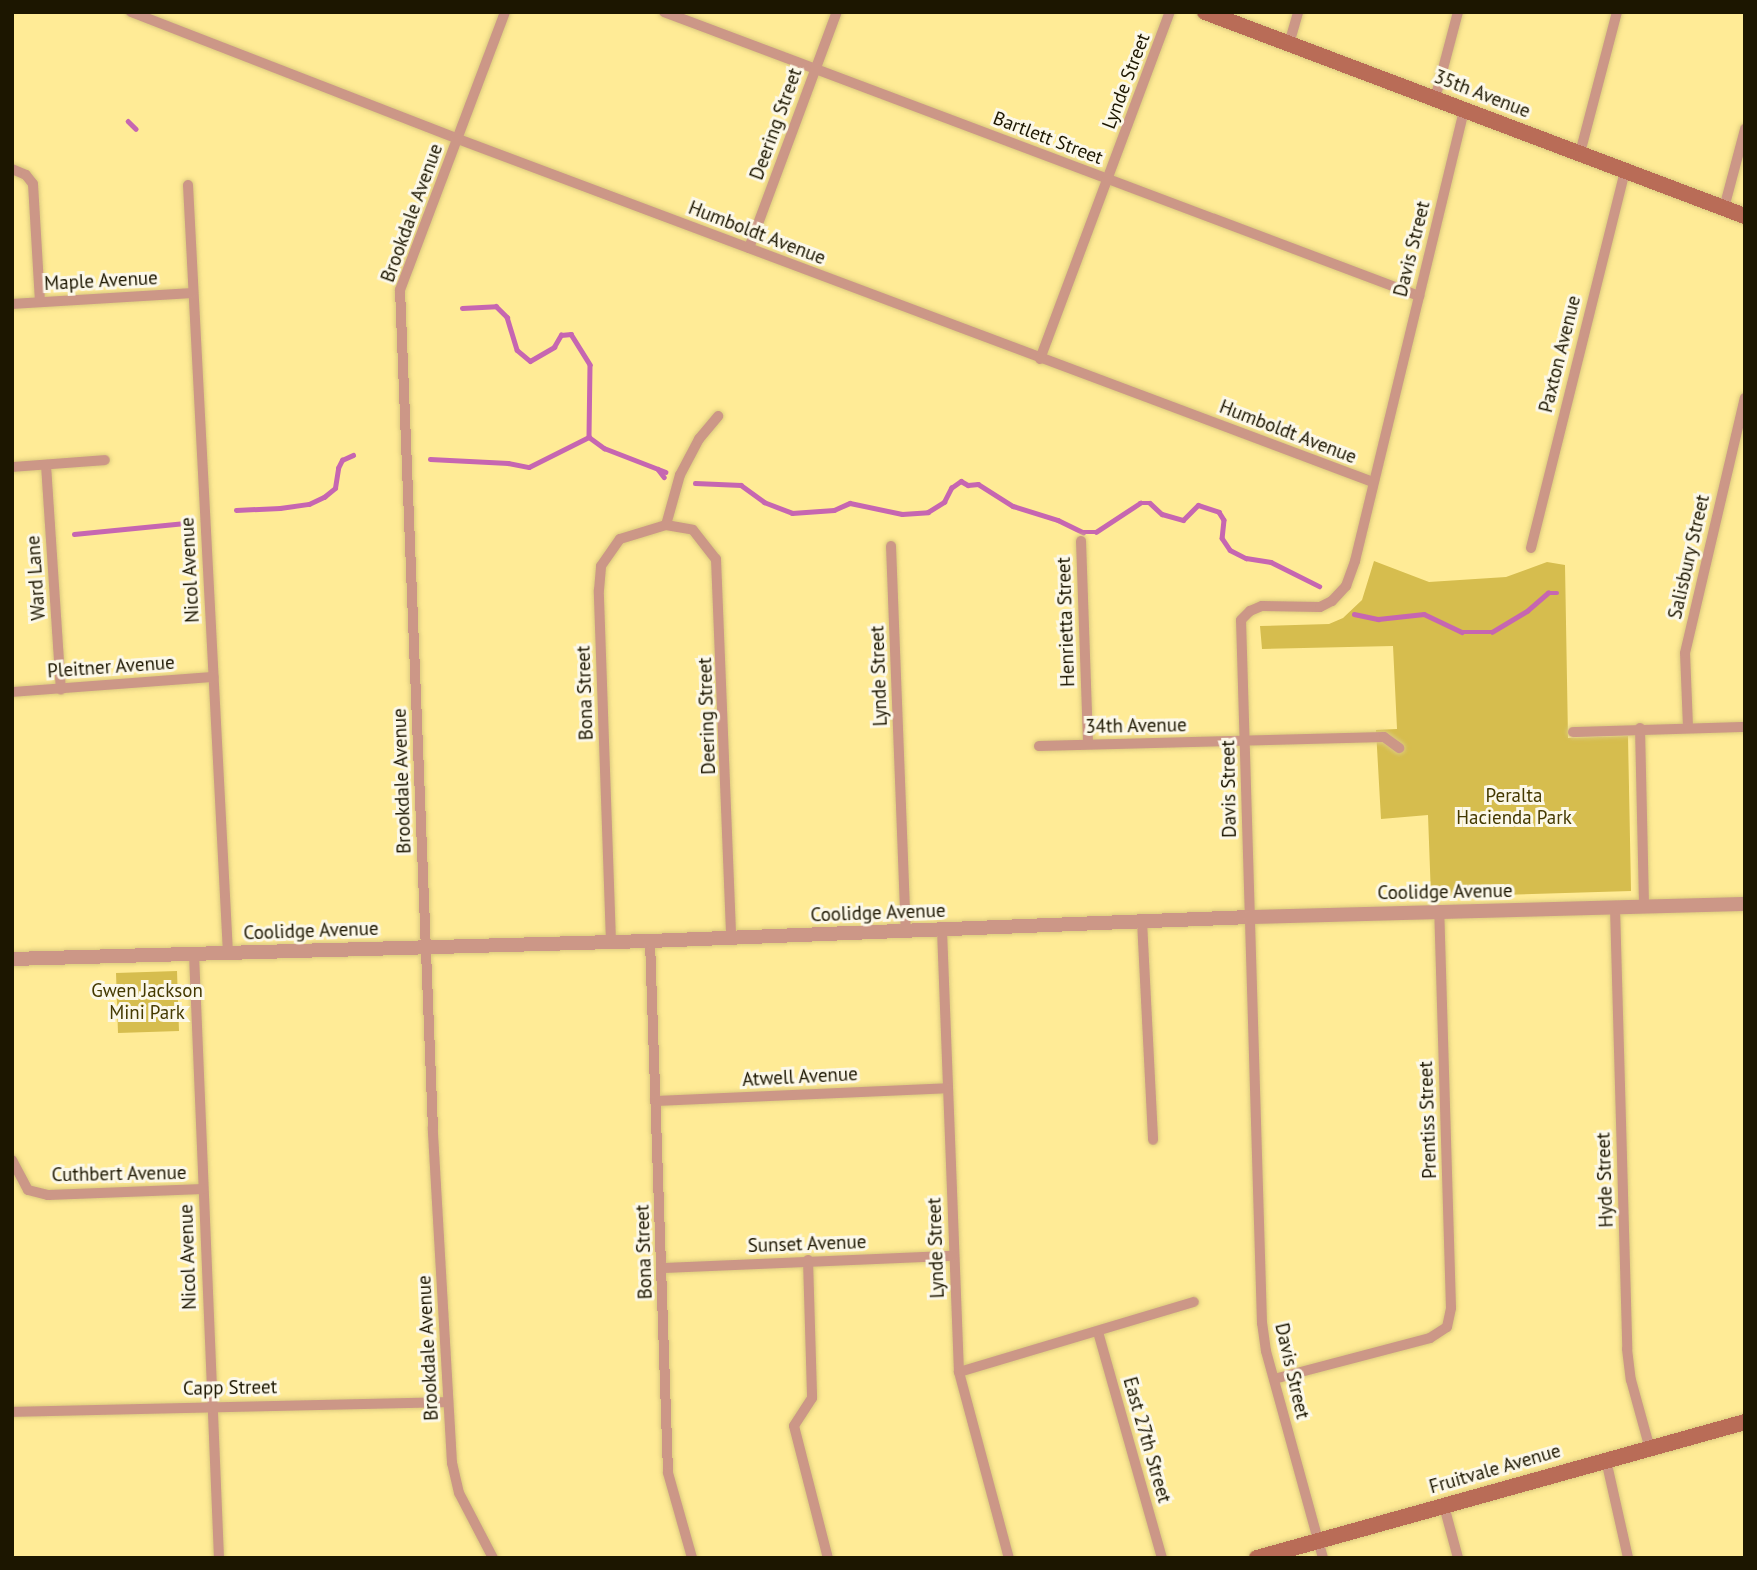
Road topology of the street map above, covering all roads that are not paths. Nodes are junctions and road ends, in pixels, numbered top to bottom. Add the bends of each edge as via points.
1 (131, 12) edge
2 (505, 12) edge
3 (664, 12) edge
4 (837, 12) edge
5 (1170, 12) edge
6 (1205, 12) edge
7 (1298, 12) edge
8 (1458, 12) edge
9 (1617, 12) edge
10 (1289, 44) junction
11 (815, 69) junction
12 (1435, 99) junction
13 (1464, 110) junction
14 (1745, 129) edge
15 (458, 139) junction
16 (1580, 153) junction
17 (12, 169) edge
18 (1625, 170) junction
19 (1108, 179) junction
20 (187, 185) dead end
21 (1724, 208) junction
22 (1745, 216) edge
23 (749, 248) junction
24 (192, 293) junction
25 (1419, 296) junction
26 (40, 302) junction
27 (12, 304) edge
28 (1040, 359) junction
29 (1745, 398) edge
30 (718, 416) dead end
31 (105, 460) dead end
32 (46, 465) junction
33 (12, 467) edge
34 (1373, 482) junction
35 (666, 525) junction
36 (1081, 541) dead end
37 (891, 546) dead end
38 (1531, 548) dead end
39 (213, 677) junction
40 (61, 689) junction
41 (12, 692) edge
42 (1688, 727) junction
43 (1745, 727) edge
44 (1640, 728) junction
45 (1573, 732) dead end
46 (1246, 742) junction
47 (1088, 744) junction
48 (1039, 746) dead end
49 (1399, 748) dead end
50 (1745, 904) edge
51 (1644, 906) junction
52 (1615, 907) junction
53 (1439, 912) junction
54 (1250, 917) junction
55 (1142, 921) junction
56 (942, 930) junction
57 (906, 931) junction
58 (731, 937) junction
59 (650, 941) junction
60 (611, 942) junction
61 (426, 947) junction
62 (228, 953) junction
63 (194, 954) junction
64 (12, 960) edge
65 (948, 1088) junction
66 (655, 1101) junction
67 (1153, 1140) dead end
68 (12, 1160) edge
69 (203, 1189) junction
70 (954, 1256) junction
71 (808, 1260) junction
72 (663, 1268) junction
73 (1194, 1302) dead end
74 (1098, 1332) junction
75 (959, 1372) junction
76 (1274, 1379) junction
77 (448, 1402) junction
78 (212, 1406) junction
79 (12, 1412) edge
80 (1745, 1423) edge
81 (1650, 1449) junction
82 (1606, 1460) junction
83 (1444, 1506) junction
84 (1319, 1540) junction
85 (219, 1558) edge
86 (493, 1558) edge
87 (692, 1558) edge
88 (828, 1558) edge
89 (1009, 1558) edge
90 (1162, 1558) edge
91 (1257, 1558) edge
92 (1323, 1558) edge
93 (1458, 1558) edge
94 (1628, 1558) edge

1 - 15 street, Humboldt Avenue
2 - 15 street, Brookdale Avenue
3 - 11 street, Bartlett Street
4 - 11 street, Deering Street
5 - 19 street, Lynde Street
6 - 10 main road, 35th Avenue
7 - 10 street
8 - 12 street
9 - 16 street
10 - 12 main road, 35th Avenue
11 - 19 street, Bartlett Street
11 - 23 street, Deering Street
12 - 13 main road, 35th Avenue
13 - 16 main road, 35th Avenue
13 - 25 street, Davis Street
14 - 21 street
15 - 23 street, Humboldt Avenue
15 - 61 street, Brookdale Avenue via 400,290
16 - 18 main road, 35th Avenue
17 - 26 street via 33,184
18 - 21 main road, 35th Avenue
18 - 38 street, Paxton Avenue
19 - 25 street, Bartlett Street
19 - 28 street, Lynde Street
20 - 24 street, Nicol Avenue
21 - 22 main road, 35th Avenue
23 - 28 street, Humboldt Avenue
24 - 26 street, Maple Avenue
24 - 39 street, Nicol Avenue
25 - 34 street, Davis Street
26 - 27 street, Maple Avenue
28 - 34 street, Humboldt Avenue
29 - 42 street, Salisbury Street via 1685,653
30 - 35 street via 699,439 680,475
31 - 32 street
32 - 33 street
32 - 40 street, Ward Lane
34 - 46 street, Davis Street via 1355,561 1346,586 1332,601 1320,607 1262,606 1241,620
35 - 58 street, Deering Street via 693,530 716,559
35 - 60 street, Bona Street via 620,539 601,566 598,590
36 - 47 street, Henrietta Street
37 - 57 street, Lynde Street
39 - 40 street, Pleitner Avenue
39 - 62 street, Nicol Avenue
40 - 41 street, Pleitner Avenue
42 - 43 street
42 - 44 street
44 - 45 street
44 - 51 street
46 - 47 street, 34th Avenue
46 - 49 street, 34th Avenue via 1384,737
46 - 54 street, Davis Street
47 - 48 street, 34th Avenue
50 - 51 street, Coolidge Avenue
51 - 52 street, Coolidge Avenue
52 - 53 street, Coolidge Avenue
52 - 81 street, Hyde Street via 1627,1349
53 - 54 street, Coolidge Avenue
53 - 76 street, Prentiss Street via 1451,1308 1447,1327 1430,1338
54 - 55 street, Coolidge Avenue
54 - 76 street, Davis Street via 1262,1323
55 - 56 street, Coolidge Avenue
55 - 67 street
56 - 57 street, Coolidge Avenue
56 - 65 street, Lynde Street
57 - 58 street, Coolidge Avenue
58 - 59 street, Coolidge Avenue
59 - 60 street, Coolidge Avenue
59 - 66 street, Bona Street
60 - 61 street, Coolidge Avenue
61 - 62 street, Coolidge Avenue
61 - 77 street, Brookdale Avenue
62 - 63 street, Coolidge Avenue
63 - 64 street, Coolidge Avenue
63 - 69 street, Nicol Avenue
65 - 66 street, Atwell Avenue
65 - 70 street, Lynde Street
66 - 72 street, Bona Street
68 - 69 street, Cuthbert Avenue via 28,1189 48,1195
69 - 78 street, Nicol Avenue
70 - 71 street, Sunset Avenue
70 - 75 street, Lynde Street
71 - 72 street, Sunset Avenue
71 - 88 street via 812,1398 794,1426
72 - 87 street, Bona Street via 668,1473
73 - 74 street
74 - 75 street
74 - 90 street, East 27th Street
75 - 89 street, Lynde Street
76 - 84 street, Davis Street
77 - 78 street, Capp Street
77 - 86 street, Brookdale Avenue via 458,1493
78 - 79 street, Capp Street
78 - 85 street, Nicol Avenue
80 - 81 main road, Fruitvale Avenue
81 - 82 main road, Fruitvale Avenue
82 - 83 main road, Fruitvale Avenue
82 - 94 street
83 - 84 main road, Fruitvale Avenue
83 - 93 street
84 - 91 main road, Fruitvale Avenue
84 - 92 street, Davis Street

